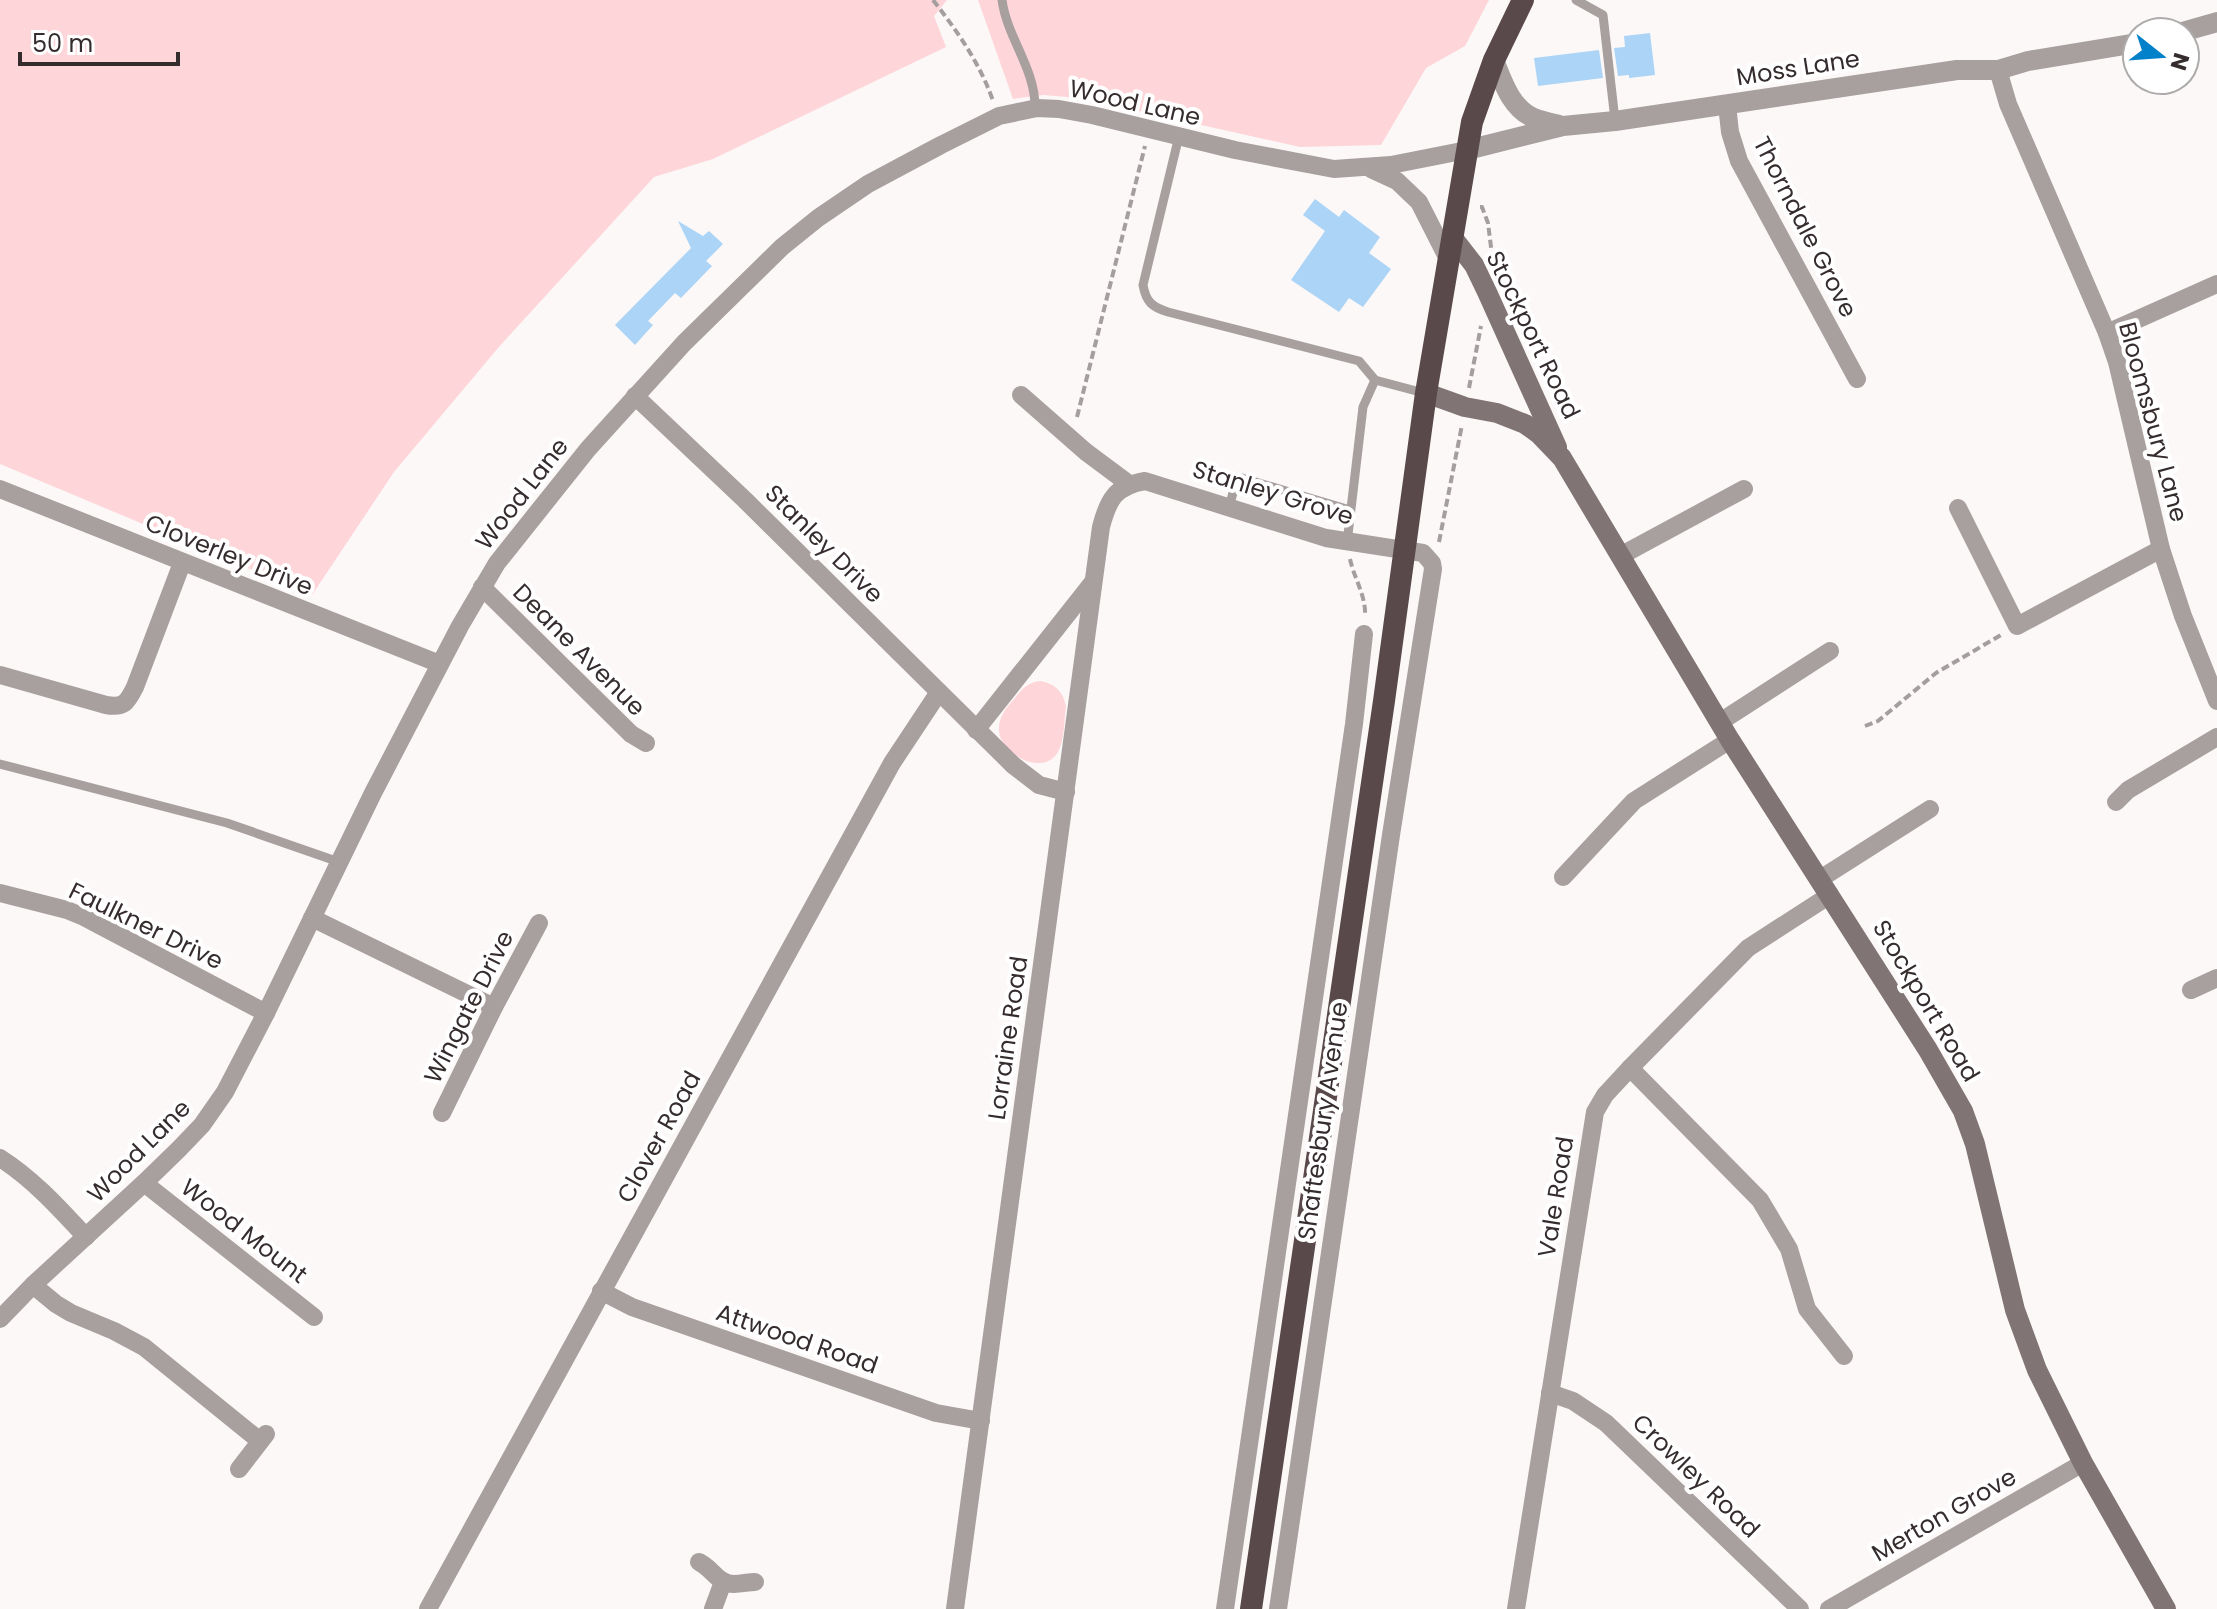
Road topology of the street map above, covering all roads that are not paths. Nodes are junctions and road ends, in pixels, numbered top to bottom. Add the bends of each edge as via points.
1 (1002, 0) edge
2 (1523, 0) edge
3 (1576, 0) edge
4 (2121, 46) edge
5 (1494, 60) junction
6 (1998, 70) junction
7 (1727, 105) junction
8 (1035, 109) junction
9 (1615, 121) junction
10 (1563, 126) junction
11 (1179, 136) junction
12 (1467, 150) junction
13 (1367, 167) junction
14 (1453, 238) junction
15 (1449, 261) junction
16 (2217, 284) edge
17 (2107, 333) junction
18 (1858, 368) dead end
19 (1375, 380) junction
20 (1426, 393) junction
21 (1021, 395) dead end
22 (635, 396) junction
23 (1562, 458) junction
24 (1129, 484) junction
25 (0, 489) edge
26 (1744, 489) dead end
27 (1229, 507) junction
28 (1958, 508) dead end
29 (1350, 510) junction
30 (1347, 543) junction
31 (1405, 548) junction
32 (2161, 549) junction
33 (1620, 556) junction
34 (182, 563) junction
35 (1095, 580) junction
36 (482, 587) junction
37 (1420, 640) junction
38 (1391, 644) junction
39 (1830, 651) dead end
40 (440, 664) junction
41 (0, 675) edge
42 (2213, 680) edge
43 (939, 692) junction
44 (1357, 697) junction
45 (1384, 701) junction
46 (2217, 701) edge
47 (976, 730) junction
48 (1725, 731) junction
49 (2217, 737) edge
50 (646, 743) dead end
51 (0, 764) edge
52 (1066, 792) junction
53 (2116, 802) dead end
54 (1930, 809) dead end
55 (339, 862) junction
56 (1563, 877) dead end
57 (1825, 887) junction
58 (0, 893) edge
59 (312, 918) junction
60 (539, 923) dead end
61 (2217, 978) edge
62 (2191, 990) dead end
63 (494, 1007) junction
64 (266, 1013) junction
65 (1630, 1068) junction
66 (442, 1113) dead end
67 (0, 1158) edge
68 (144, 1183) junction
69 (86, 1237) junction
70 (33, 1285) junction
71 (601, 1291) junction
72 (314, 1317) dead end
73 (0, 1319) edge
74 (1844, 1356) dead end
75 (1550, 1393) junction
76 (981, 1421) junction
77 (2083, 1463) junction
78 (239, 1469) dead end
79 (699, 1562) dead end
80 (723, 1582) junction
81 (755, 1582) dead end
82 (428, 1609) edge
83 (713, 1609) edge
84 (955, 1609) edge
85 (1225, 1609) edge
86 (1251, 1609) edge
87 (1278, 1609) edge
88 (1516, 1609) edge
89 (1800, 1609) edge
90 (1829, 1609) edge
91 (2166, 1609) edge

1 - 8 lane via 1028,68
2 - 5 highway, Stockport Road
3 - 9 lane via 1603,15
4 - 6 street, Moss Lane
5 - 10 street via 1525,114
5 - 12 highway, Stockport Road
6 - 7 street, Moss Lane via 1957,70
6 - 17 street, Bloomsbury Lane
7 - 9 street, Moss Lane
7 - 18 street, Thorndale Grove via 1739,161
8 - 11 street, Wood Lane via 1077,112
8 - 22 street, Wood Lane via 999,116 886,173 818,218 744,283
9 - 10 street, Moss Lane
10 - 12 street, Moss Lane
11 - 13 street, Wood Lane via 1301,164
11 - 19 lane via 1143,285 1149,303 1359,361
12 - 13 street, Wood Lane
12 - 14 highway, Stockport Road
13 - 15 street, Wood Lane via 1397,181 1419,202
14 - 15 highway, Stockport Road
14 - 23 main road, Stockport Road via 1474,265
15 - 20 highway, Stockport Road
16 - 17 street
17 - 32 street, Bloomsbury Lane
19 - 20 lane
19 - 29 lane via 1363,407
20 - 23 main road, Stockport Road via 1525,424
20 - 31 highway, Shaftesbury Avenue
21 - 24 street
22 - 36 street, Wood Lane via 556,487
22 - 43 street, Stanley Drive
23 - 33 main road, Stockport Road
24 - 27 street, Stanley Grove via 1153,482
24 - 35 street, Lorraine Road via 1113,496 1105,514
25 - 34 street, Cloverley Drive
26 - 33 street
27 - 29 lane via 1242,478
27 - 30 street, Stanley Grove
28 - 32 street via 2017,626
29 - 30 lane
30 - 31 street, Stanley Grove
31 - 37 street, Shaftesbury Avenue via 1423,553 1433,569
31 - 38 highway, Shaftesbury Avenue
32 - 42 street, Bloomsbury Lane via 2183,616
33 - 48 main road, Stockport Road
34 - 40 street, Cloverley Drive
34 - 41 street via 125,703 106,705
35 - 47 street
35 - 52 street, Lorraine Road
36 - 40 street, Wood Lane
36 - 50 street, Deane Avenue
37 - 38 street
37 - 87 street, Shaftesbury Avenue
38 - 44 street, Shaftesbury Avenue via 1363,641
38 - 45 highway, Shaftesbury Avenue
39 - 48 street
40 - 55 street, Wood Lane
42 - 46 street, Bloomsbury Lane
43 - 47 street, Stanley Drive
43 - 71 street, Clover Road via 892,763
44 - 45 street
44 - 85 street, Shaftesbury Avenue
45 - 86 highway, Shaftesbury Avenue
47 - 52 street, Stanley Drive via 1027,777
48 - 56 street via 1634,801
48 - 57 main road, Stockport Road
49 - 53 street
51 - 55 lane via 227,823
52 - 76 street, Lorraine Road
54 - 57 street, Vale Road
55 - 59 street, Wood Lane
57 - 65 street, Vale Road via 1748,948
57 - 77 main road, Stockport Road via 1970,1127 2024,1334
58 - 64 street, Faulkner Drive via 84,917
59 - 63 street
59 - 64 street, Wood Lane
60 - 63 street, Wingate Drive
61 - 62 street
63 - 66 street, Wingate Drive
64 - 68 street, Wood Lane via 214,1109
65 - 74 street via 1760,1200 1789,1249 1807,1309
65 - 75 street, Vale Road via 1595,1112
67 - 69 street via 37,1186
68 - 69 street, Wood Lane
68 - 72 street, Wood Mount
69 - 70 street, Wood Lane
70 - 73 street, Wood Lane
70 - 78 street via 71,1313 144,1347 263,1438
71 - 76 street, Attwood Road via 632,1307 936,1413
71 - 82 street, Clover Road
75 - 88 street, Vale Road
75 - 89 street, Crowley Road via 1606,1423
76 - 84 street, Lorraine Road
77 - 90 street, Merton Grove
77 - 91 main road, Stockport Road
79 - 80 street
80 - 81 street
80 - 83 street

